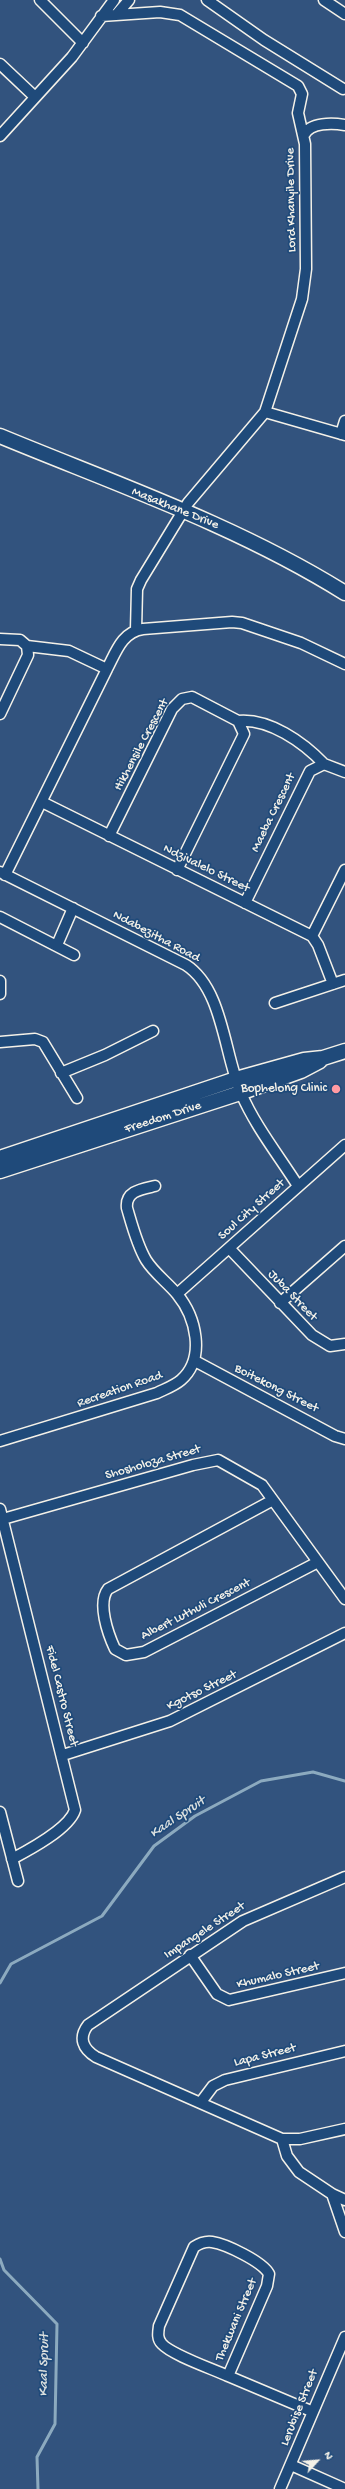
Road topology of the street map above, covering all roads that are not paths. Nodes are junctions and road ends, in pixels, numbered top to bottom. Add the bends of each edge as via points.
1 (40, 0) edge
2 (114, 0) edge
3 (129, 0) edge
4 (207, 0) edge
5 (324, 0) edge
6 (117, 14) junction
7 (345, 14) edge
8 (101, 16) junction
9 (83, 43) junction
10 (0, 64) edge
11 (343, 88) dead end
12 (35, 97) junction
13 (345, 125) edge
14 (304, 135) junction
15 (0, 136) edge
16 (265, 412) junction
17 (345, 421) edge
18 (343, 434) edge
19 (0, 436) edge
20 (182, 512) junction
21 (345, 593) edge
22 (136, 630) junction
23 (0, 639) edge
24 (27, 646) junction
25 (345, 664) edge
26 (107, 669) junction
27 (0, 714) edge
28 (238, 721) junction
29 (324, 764) junction
30 (345, 772) edge
31 (42, 802) junction
32 (109, 836) junction
33 (177, 870) junction
34 (345, 870) edge
35 (2, 874) edge
36 (245, 903) junction
37 (73, 908) junction
38 (0, 917) edge
39 (312, 936) junction
40 (56, 945) junction
41 (74, 954) dead end
42 (345, 980) edge
43 (0, 981) edge
44 (334, 984) junction
45 (0, 994) edge
46 (275, 1003) dead end
47 (153, 1031) dead end
48 (0, 1042) edge
49 (345, 1051) edge
50 (323, 1058) junction
51 (61, 1073) junction
52 (236, 1079) junction
53 (240, 1093) junction
54 (77, 1098) dead end
55 (345, 1145) edge
56 (0, 1158) edge
57 (0, 1171) edge
58 (155, 1186) dead end
59 (298, 1186) junction
60 (345, 1246) edge
61 (229, 1248) junction
62 (177, 1294) junction
63 (280, 1303) junction
64 (345, 1344) edge
65 (195, 1361) junction
66 (345, 1439) edge
67 (0, 1441) edge
68 (273, 1500) junction
69 (1, 1514) edge
70 (318, 1562) junction
71 (345, 1599) edge
72 (345, 1633) edge
73 (63, 1754) junction
74 (0, 1812) edge
75 (7, 1854) edge
76 (345, 1877) edge
77 (18, 1881) dead end
78 (190, 1955) junction
79 (345, 1974) edge
80 (345, 2051) edge
81 (201, 2102) junction
82 (345, 2128) edge
83 (282, 2139) junction
84 (332, 2194) junction
85 (345, 2200) edge
86 (345, 2232) edge
87 (345, 2337) edge
88 (341, 2358) edge
89 (228, 2376) junction
90 (311, 2411) junction
91 (291, 2465) junction
92 (280, 2489) edge
93 (345, 2489) edge

1 - 9 street
2 - 8 street
3 - 6 street
4 - 11 street via 264,40
5 - 7 street
6 - 8 street, Lord Khanyile Drive
6 - 14 street, Lord Khanyile Drive via 164,12 180,15 298,86 302,92 298,113
8 - 9 street
9 - 12 street
10 - 12 street
12 - 15 street
13 - 14 street via 317,126 308,129
14 - 16 street, Lord Khanyile Drive via 305,286
16 - 18 street
16 - 20 street, Lord Khanyile Drive
17 - 18 street
19 - 20 street, Masakhane Drive
20 - 21 street, Masakhane Drive via 280,555
20 - 22 street, Lord Khanyile Drive via 138,586
22 - 25 street via 239,622 301,643
22 - 26 street via 125,636
23 - 24 street via 16,638
24 - 26 street via 69,651
24 - 27 street via 26,663
26 - 31 street
28 - 29 street via 256,720 312,750
28 - 32 street, Hikhensile Crescent via 192,697 179,701 172,709
28 - 33 street via 244,728 243,738
29 - 30 street
29 - 36 street, Maeba Crescent via 307,774
31 - 32 street, Ndzivalelo Street
31 - 35 street
32 - 33 street, Ndzivalelo Street
33 - 36 street, Ndzivalelo Street
34 - 39 street
35 - 37 street, Ndabezitha Road
36 - 39 street, Ndzivalelo Street
37 - 40 street
37 - 52 street, Ndabezitha Road via 186,965 198,974 211,995
38 - 40 street
39 - 44 street
40 - 41 street
42 - 44 street
43 - 45 street
44 - 46 street
47 - 51 street
48 - 51 street via 40,1041 47,1047
49 - 50 street, Freedom Drive
50 - 52 street, Freedom Drive via 306,1059
50 - 53 street, Freedom Drive via 301,1071
51 - 54 street
52 - 53 street, Ndabezitha Road
52 - 56 street, Freedom Drive
53 - 57 street, Freedom Drive
53 - 59 street, Ndabezitha Road
55 - 59 street, Soul City Street
58 - 62 street via 133,1193 127,1201 127,1208 146,1261
59 - 61 street, Soul City Street
60 - 63 street
61 - 62 street, Soul City Street
61 - 63 street, Juba Street
62 - 65 street via 186,1306 192,1321 195,1334
63 - 64 street, Juba Street via 317,1339 330,1346
65 - 66 street, Boitekong Street
65 - 67 street, Recreation Road via 181,1379 157,1393
68 - 69 street, Shosholoza Street via 256,1480 228,1464 213,1460
68 - 70 street, Shosholoza Street
68 - 70 street, Albert Luthuli Crescent via 108,1589 103,1606 115,1649 126,1655 144,1652
69 - 73 street, Fidel Castro Street
70 - 71 street, Shosholoza Street
72 - 73 street, Kgotso Street via 170,1721
73 - 75 street, Fidel Castro Street via 75,1804 73,1816 36,1846
74 - 75 street
75 - 77 street
76 - 78 street, Impangele Street via 243,1921
78 - 79 street, Khumalo Street via 217,1994 229,2000
78 - 81 street, Impangele Street via 88,2025 82,2032 82,2039 89,2052
80 - 81 street, Lapa Street via 225,2080 213,2086
81 - 83 street
82 - 83 street via 296,2140
83 - 84 street via 287,2156 299,2172
84 - 85 street
84 - 86 street
87 - 88 street, Lerubise Street
88 - 90 street, Lerubise Street
89 - 89 street, Thekwani Street via 267,2286 269,2274 260,2263 221,2244 206,2242 194,2247 159,2326 158,2334 168,2349
89 - 90 street, Thekwani Street
90 - 91 street, Lerubise Street
91 - 92 street, Lerubise Street
91 - 93 street

